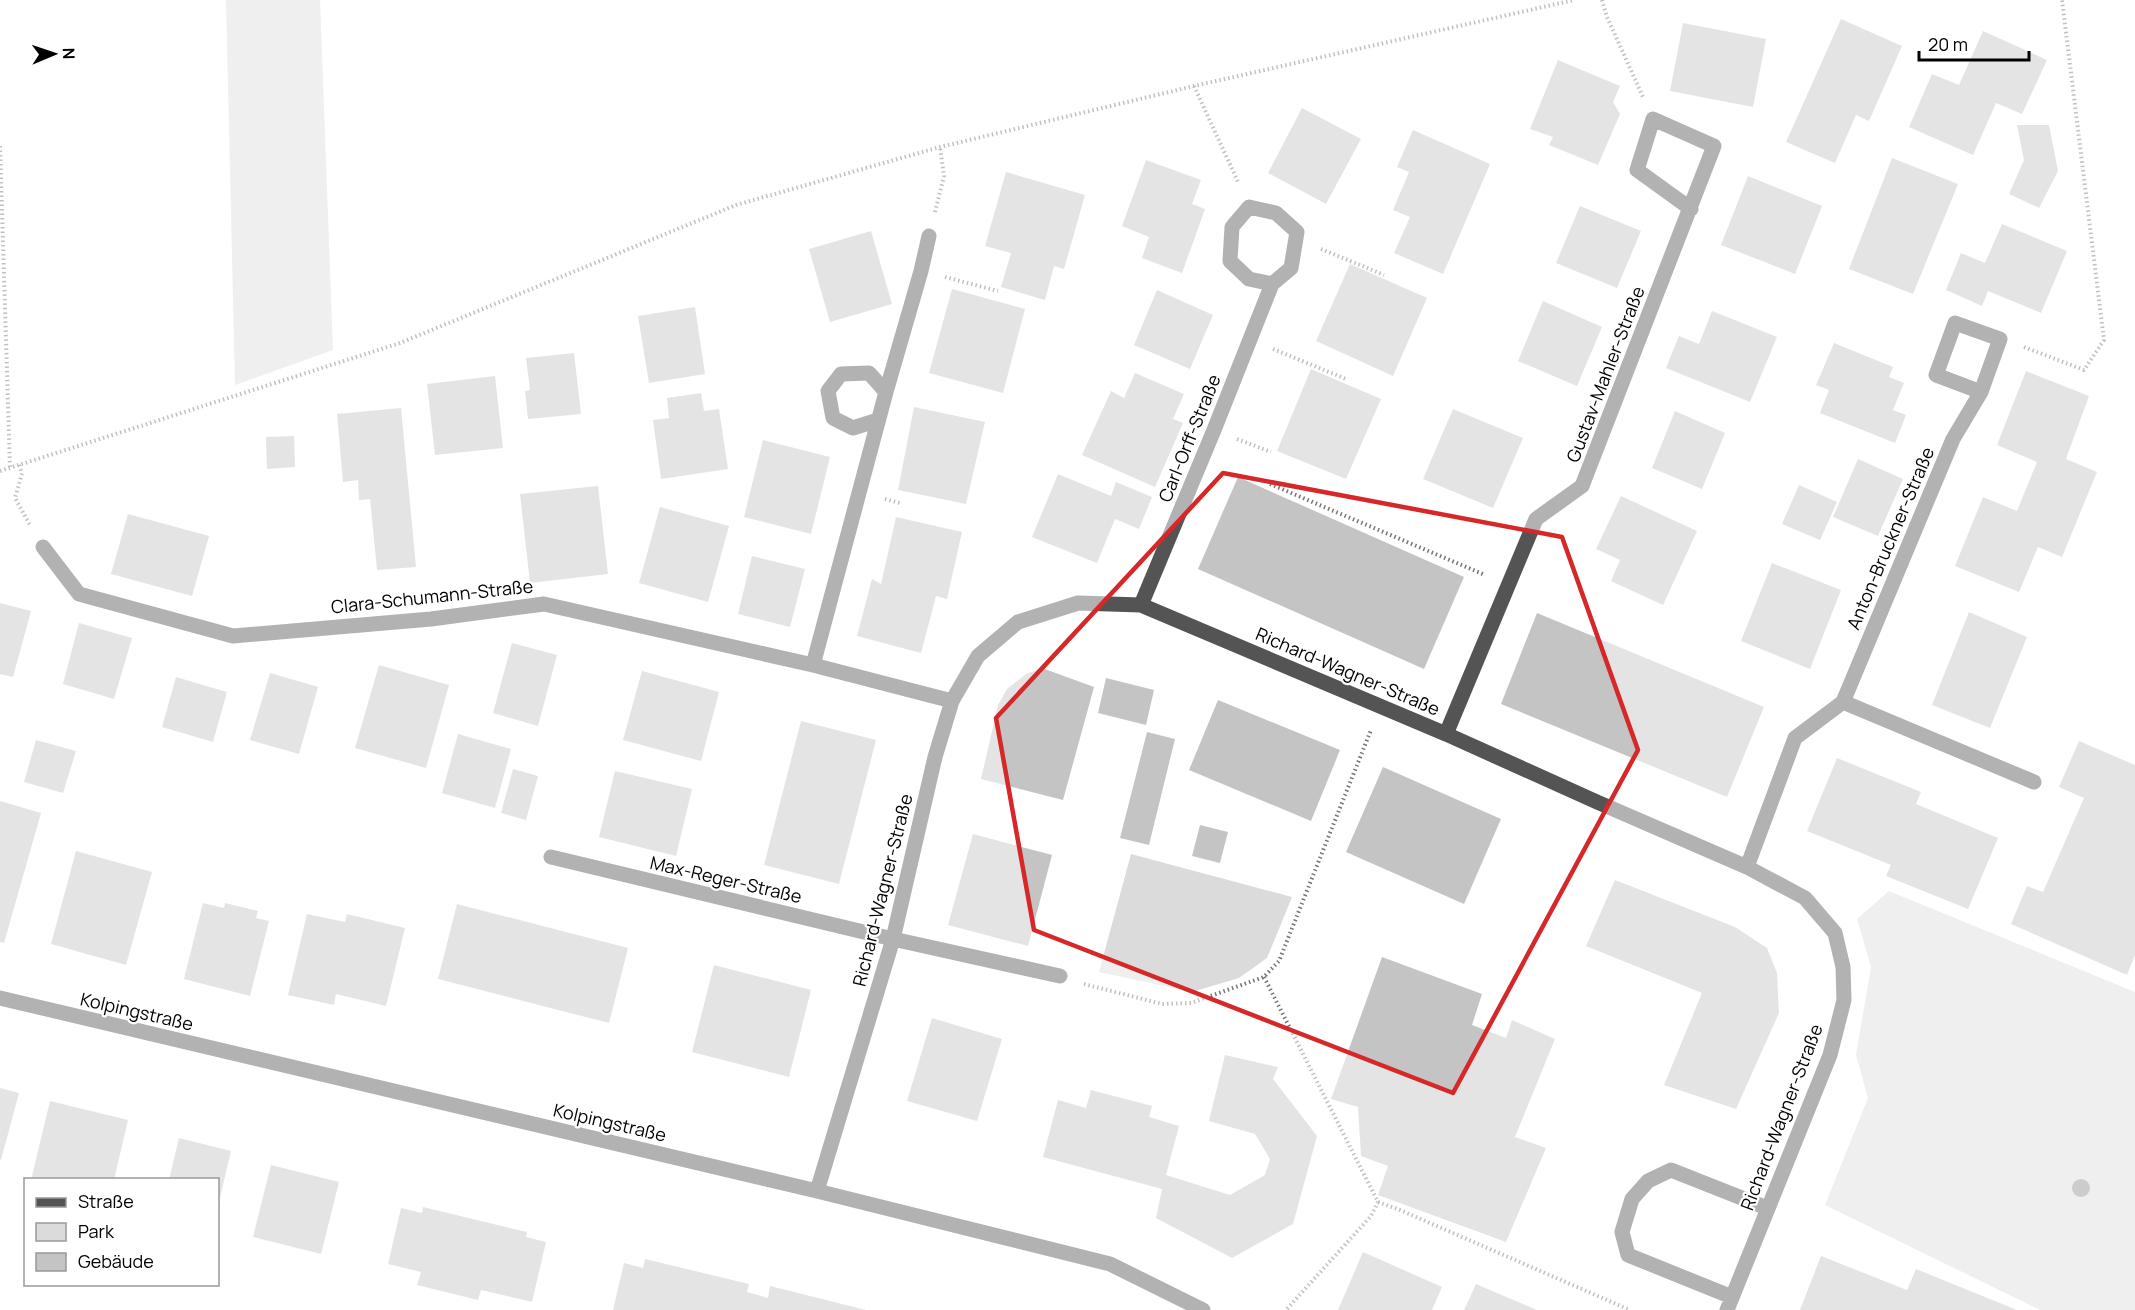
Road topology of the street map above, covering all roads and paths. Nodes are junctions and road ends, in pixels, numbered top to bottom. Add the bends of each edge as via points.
1 (1574, 0) edge
2 (1602, 0) edge
3 (2062, 0) edge
4 (1194, 86) junction
5 (1653, 119) junction
6 (0, 146) edge
7 (940, 147) junction
8 (1249, 207) junction
9 (1691, 209) junction
10 (929, 236) joint
11 (1296, 239) junction
12 (921, 271) junction
13 (1384, 275) dead end
14 (1272, 284) junction
15 (998, 291) dead end
16 (2000, 339) junction
17 (1250, 340) junction
18 (1346, 379) dead end
19 (886, 392) junction
20 (1981, 392) junction
21 (878, 420) junction
22 (1214, 430) junction
23 (1271, 452) dead end
24 (19, 465) junction
25 (10, 468) junction
26 (0, 471) edge
27 (1270, 484) dead end
28 (43, 547) joint
29 (1508, 584) junction
30 (1141, 605) junction
31 (813, 664) junction
32 (952, 701) junction
33 (1842, 702) junction
34 (1380, 706) junction
35 (1446, 734) junction
36 (2034, 782) dead end
37 (551, 857) dead end
38 (1747, 867) junction
39 (893, 939) junction
40 (1060, 976) joint
41 (1264, 977) junction
42 (0, 998) edge
43 (817, 1191) junction
44 (1378, 1202) junction
45 (1767, 1208) junction
46 (1730, 1303) edge
47 (1203, 1310) edge
48 (1286, 1310) edge
49 (1630, 1310) edge

1 - 4 path
2 - 5 path
3 - 16 path via 2104,340 2084,370
4 - 7 path
4 - 8 path
5 - 9 street via 1637,170
5 - 9 street, Gustav-Mahler-Straße via 1714,146
6 - 25 path
7 - 10 path via 944,176
7 - 24 path via 736,205 400,343
8 - 11 street via 1276,213 1297,232
8 - 14 street via 1232,227 1230,261 1249,279
9 - 29 street, Gustav-Mahler-Straße via 1582,486 1536,519
10 - 12 street
11 - 13 path
11 - 14 street, Carl-Orff-Straße via 1291,268
12 - 15 path
12 - 19 street
14 - 17 street, Carl-Orff-Straße
16 - 20 street, Anton-Bruckner-Straße
16 - 20 street via 1955,323 1936,375
17 - 18 path
17 - 22 street, Carl-Orff-Straße
19 - 21 street
19 - 21 street via 869,373 841,374 828,391 833,418 854,428
20 - 33 street, Anton-Bruckner-Straße via 1953,440
21 - 31 street
22 - 23 path
22 - 30 street, Carl-Orff-Straße
24 - 25 path
24 - 28 path via 22,473 15,498
25 - 26 path
27 - 29 path
28 - 31 street, Clara-Schumann-Straße via 79,594 233,636 431,619 544,604
29 - 35 street, Gustav-Mahler-Straße
30 - 32 street, Richard-Wagner-Straße via 1078,603 1018,622 978,656
30 - 34 street, Richard-Wagner-Straße
31 - 32 street, Clara-Schumann-Straße
32 - 39 street, Richard-Wagner-Straße via 935,757
33 - 36 street
33 - 38 street, Anton-Bruckner-Straße via 1795,738
34 - 35 street, Richard-Wagner-Straße
34 - 41 path via 1279,961
35 - 38 street, Richard-Wagner-Straße
37 - 39 street, Max-Reger-Straße
38 - 45 street, Richard-Wagner-Straße via 1805,898 1835,933 1843,967 1844,1000 1830,1055
39 - 40 street, Max-Reger-Straße
39 - 43 street, Richard-Wagner-Straße
40 - 41 path via 1162,1004 1191,1003
41 - 44 path
42 - 43 street, Kolpingstraße
43 - 47 street, Kolpingstraße via 1110,1264
44 - 48 path via 1371,1216
44 - 49 path
45 - 46 street, Richard-Wagner-Straße
45 - 46 street via 1671,1170 1648,1181 1632,1199 1622,1232 1628,1255

